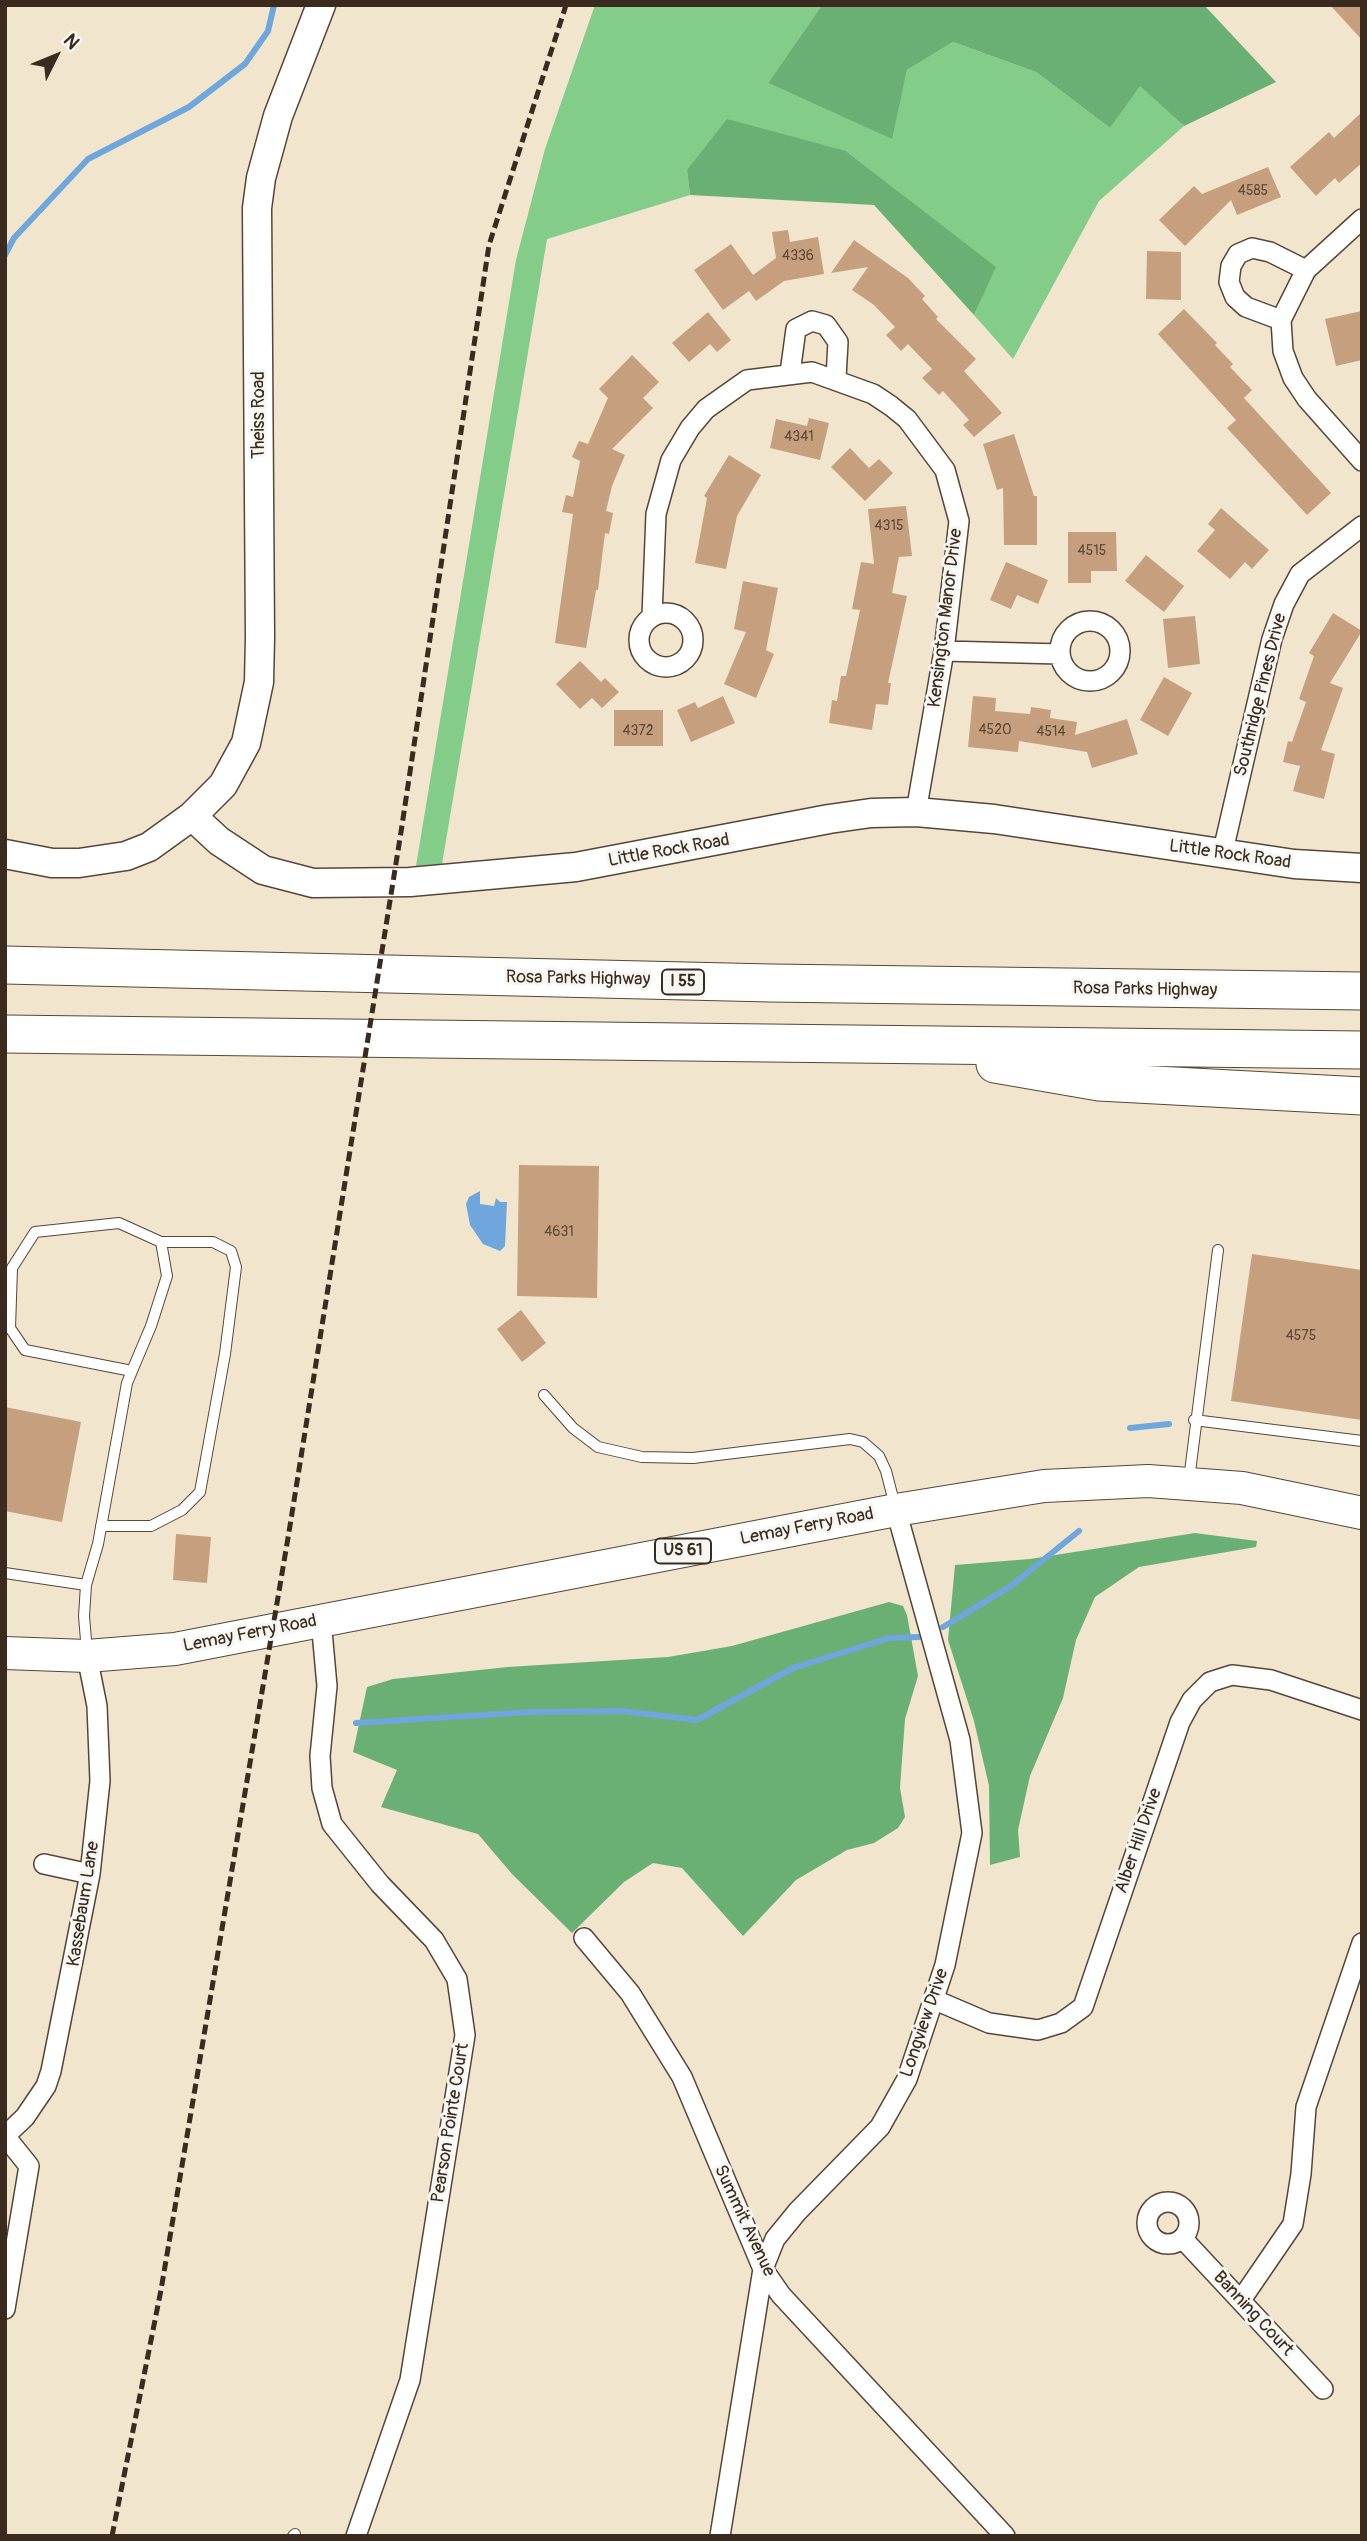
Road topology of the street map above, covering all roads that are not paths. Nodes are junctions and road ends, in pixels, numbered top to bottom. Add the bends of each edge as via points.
1 (321, 5) edge
2 (1362, 219) edge
3 (1306, 270) junction
4 (1282, 320) junction
5 (790, 373) junction
6 (836, 378) junction
7 (1362, 461) edge
8 (1362, 526) edge
9 (652, 616) dead end
10 (944, 651) junction
11 (1060, 654) dead end
12 (916, 812) junction
13 (192, 816) junction
14 (5, 854) edge
15 (1223, 855) junction
16 (1362, 868) edge
17 (5, 965) edge
18 (1362, 991) edge
19 (5, 1034) edge
20 (876, 1043) junction
21 (1362, 1050) edge
22 (1362, 1096) edge
23 (161, 1242) junction
24 (1218, 1250) dead end
25 (132, 1371) junction
26 (544, 1395) dead end
27 (1194, 1420) junction
28 (1362, 1441) edge
29 (1189, 1484) junction
30 (897, 1510) junction
31 (1362, 1513) edge
32 (101, 1526) junction
33 (5, 1573) edge
34 (86, 1585) junction
35 (321, 1620) junction
36 (5, 1653) edge
37 (88, 1656) junction
38 (1362, 1710) edge
39 (44, 1864) dead end
40 (90, 1874) junction
41 (584, 1938) dead end
42 (1362, 1943) edge
43 (935, 2000) junction
44 (5, 2136) edge
45 (1183, 2239) dead end
46 (763, 2269) junction
47 (1241, 2300) junction
48 (5, 2309) edge
49 (1323, 2389) dead end
50 (356, 2536) edge
51 (719, 2536) edge
52 (1005, 2536) edge

1 - 13 street, Theiss Road via 278,116 257,208 260,637 254,717 235,766
2 - 3 street
3 - 4 street
3 - 4 street via 1252,248 1238,254 1231,266 1229,282 1235,297 1247,307
4 - 7 street via 1283,351 1293,378
5 - 6 street, Kensington Manor Drive
5 - 6 street via 796,329 812,321 826,325 838,342
5 - 9 street, Kensington Manor Drive via 747,380 723,395 690,428 671,460 656,514
6 - 10 street, Kensington Manor Drive via 873,394 899,413 946,470 959,522
8 - 15 street, Southridge Pines Drive via 1300,574 1283,604
10 - 11 street
10 - 12 street, Kensington Manor Drive
12 - 13 street, Little Rock Road via 829,819 576,867 437,881 313,883 263,870 219,841
12 - 15 street, Little Rock Road via 994,819
13 - 14 street via 149,847 105,860 52,863
15 - 16 street, Little Rock Road
17 - 18 highway, Rosa Parks Highway / I 55
19 - 20 highway
20 - 21 highway
20 - 22 highway via 1098,1082
23 - 25 lane via 167,1276
23 - 25 lane via 119,1223 35,1232 12,1268 9,1328 25,1350
23 - 32 lane via 213,1242 231,1251 236,1267 202,1483 200,1492 182,1510 151,1525
24 - 27 lane
25 - 32 lane
26 - 30 lane via 573,1429 598,1447 642,1457 693,1458 850,1439 863,1442 887,1471
27 - 28 lane
27 - 29 lane
29 - 30 main road, Lemay Ferry Road / US 61 via 1148,1481 1044,1486
29 - 31 main road, Lemay Ferry Road / US 61 via 1242,1488
30 - 35 main road, Lemay Ferry Road / US 61
30 - 43 street, Longview Drive via 960,1740 972,1833
32 - 34 lane
33 - 34 lane
34 - 37 lane
35 - 37 main road, Lemay Ferry Road / US 61 via 175,1648
35 - 50 street, Pearson Pointe Court via 327,1686 321,1788 332,1824 380,1884 434,1940 457,1979 465,2035 410,2379
36 - 37 main road, Lemay Ferry Road / US 61
37 - 40 street, Kassebaum Lane via 97,1706 100,1781
38 - 43 street, Alber Hill Drive via 1271,1680 1232,1675 1210,1682 1192,1700 1180,1722 1083,2007 1060,2023 1038,2030 989,2023
39 - 40 street
40 - 44 street, Kassebaum Lane via 51,2071 25,2117
41 - 46 street, Summit Avenue via 630,1993 682,2077
42 - 47 street via 1306,2107 1293,2224
43 - 46 street, Longview Drive via 907,2079 880,2127 797,2212 775,2239
44 - 48 street via 29,2166
45 - 47 street, Banning Court
46 - 51 street, Longview Drive
46 - 52 street, Summit Avenue via 781,2295
47 - 49 street, Banning Court

